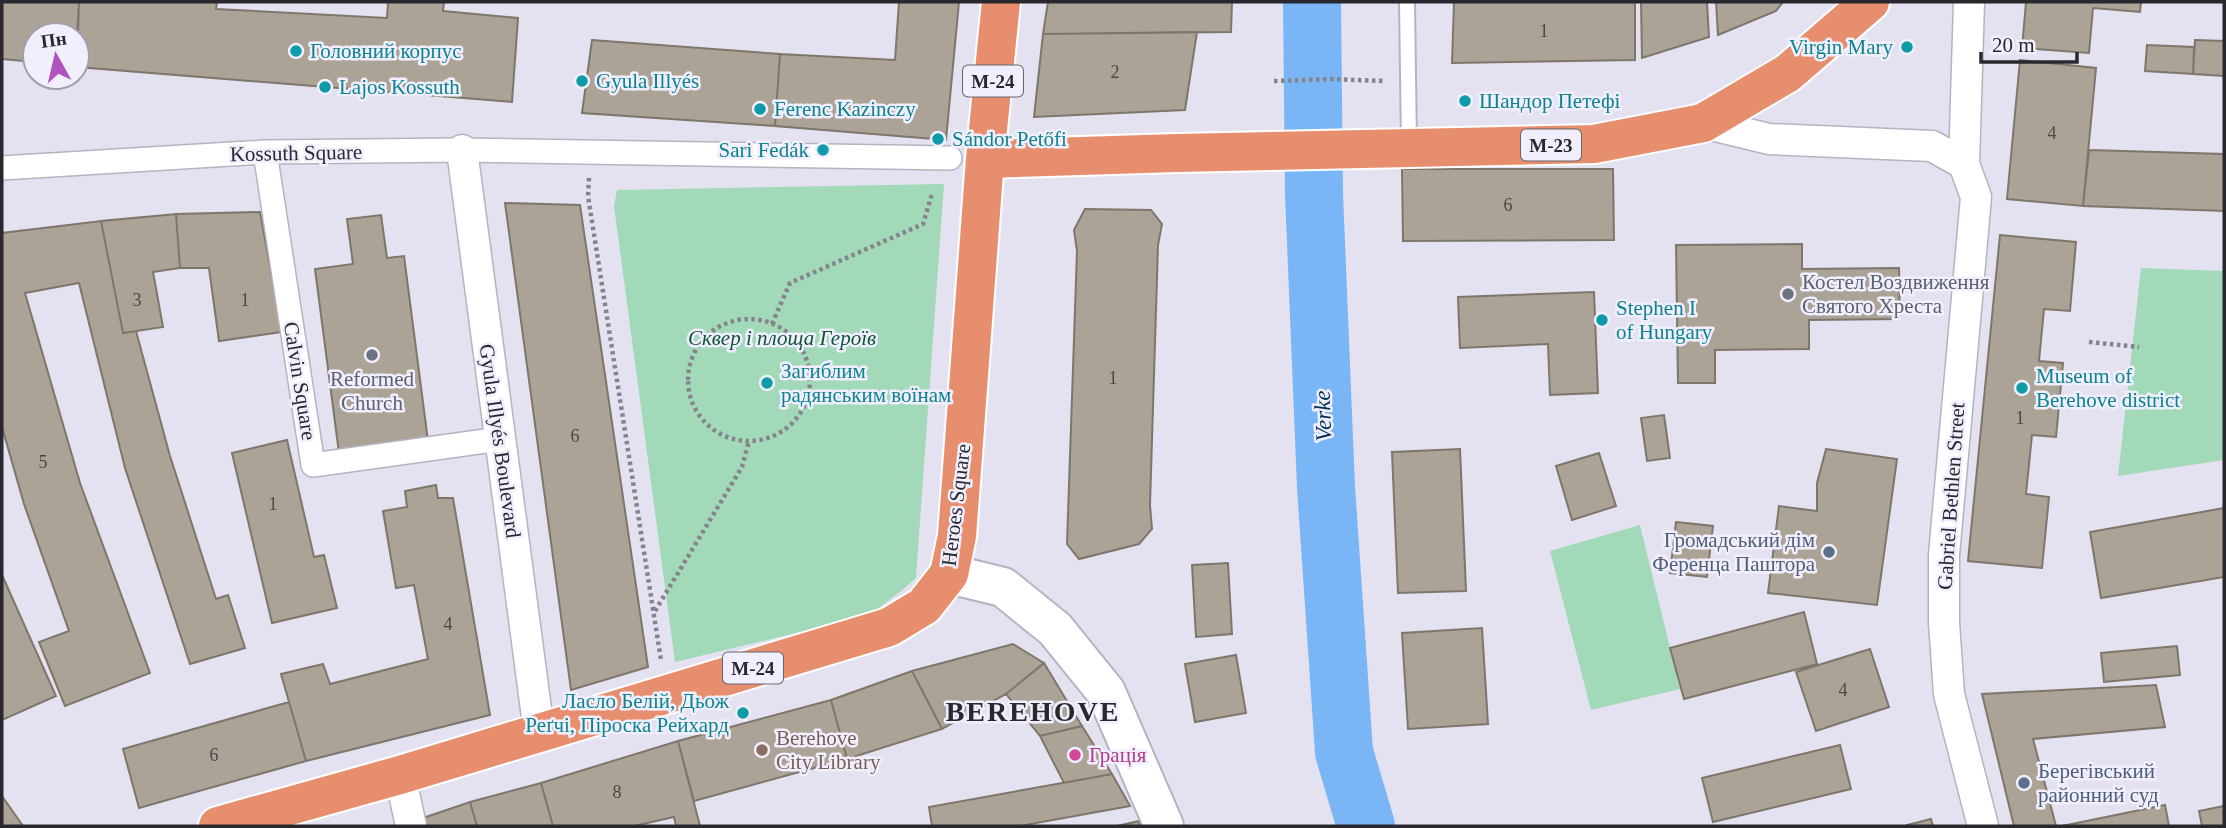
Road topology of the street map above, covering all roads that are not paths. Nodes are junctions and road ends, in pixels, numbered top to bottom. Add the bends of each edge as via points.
1 (1001, 2) edge
2 (1407, 2) edge
3 (1870, 2) edge
4 (1969, 2) edge
5 (1703, 123) junction
6 (1403, 148) junction
7 (462, 150) junction
8 (265, 152) junction
9 (968, 159) junction
10 (1965, 164) junction
11 (2, 168) edge
12 (500, 439) junction
13 (949, 574) junction
14 (539, 732) junction
15 (400, 775) junction
16 (218, 826) edge
17 (411, 826) edge
18 (1164, 826) edge
19 (1983, 826) edge

1 - 9 highway, М-24
2 - 6 lane
3 - 5 highway, М-23 via 1788,73
4 - 10 street, Gabriel Bethlen Street
5 - 6 highway, М-23 via 1594,144
5 - 10 street via 1769,139 1932,146
6 - 9 highway, М-23
7 - 8 street, Kossuth Square
7 - 9 street, Kossuth Square
7 - 12 street, Gyula Illyés Boulevard
8 - 11 street, Kossuth Square
8 - 12 street, Calvin Square via 313,465
9 - 13 highway, Heroes Square / М-24 via 957,536
10 - 19 street, Gabriel Bethlen Street via 1976,197 1944,555 1944,623 1949,694
12 - 14 street, Gyula Illyés Boulevard
13 - 14 highway, Heroes Square / М-24 via 923,606 889,628
13 - 18 main road via 1003,587 1055,629 1106,692
14 - 15 highway, М-24
15 - 16 highway, М-24
15 - 17 street

